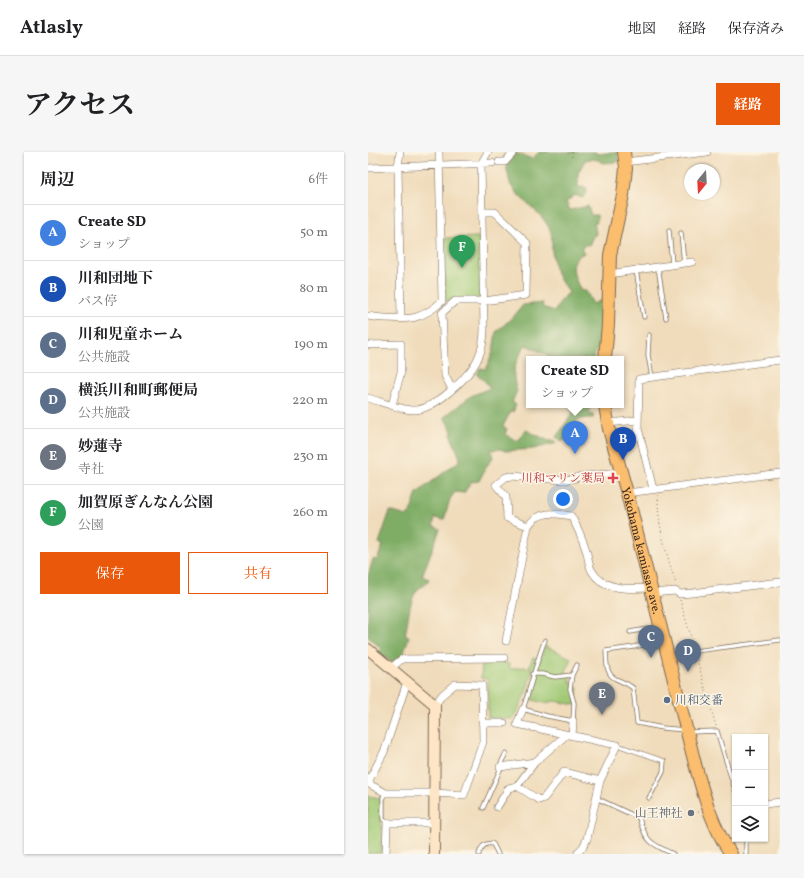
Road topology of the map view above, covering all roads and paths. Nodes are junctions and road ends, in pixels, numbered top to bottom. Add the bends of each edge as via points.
1 (400, 152) edge
2 (439, 152) edge
3 (488, 152) edge
4 (514, 152) edge
5 (572, 152) edge
6 (707, 152) edge
7 (572, 157) dead end
8 (625, 157) edge
9 (481, 164) junction
10 (438, 166) junction
11 (398, 167) junction
12 (368, 168) edge
13 (482, 212) junction
14 (669, 230) dead end
15 (681, 234) dead end
16 (688, 263) joint
17 (672, 265) junction
18 (658, 267) junction
19 (636, 270) junction
20 (609, 274) junction
21 (484, 301) junction
22 (368, 316) edge
23 (644, 317) dead end
24 (401, 318) junction
25 (666, 318) dead end
26 (649, 335) dead end
27 (368, 345) edge
28 (605, 356) edge
29 (780, 360) edge
30 (652, 377) junction
31 (452, 389) junction
32 (368, 398) edge
33 (392, 405) junction
34 (606, 408) edge
35 (638, 420) junction
36 (608, 423) junction
37 (622, 473) junction
38 (780, 473) edge
39 (656, 489) junction
40 (627, 493) junction
41 (528, 526) junction
42 (780, 582) edge
43 (677, 586) dead end
44 (651, 591) junction
45 (680, 600) dead end
46 (660, 626) junction
47 (630, 632) dead end
48 (545, 640) dead end
49 (663, 640) junction
50 (780, 640) edge
51 (506, 641) dead end
52 (368, 649) edge
53 (695, 650) junction
54 (504, 658) dead end
55 (577, 665) dead end
56 (391, 668) junction
57 (532, 674) junction
58 (572, 675) junction
59 (407, 682) junction
60 (435, 705) junction
61 (523, 708) junction
62 (573, 721) junction
63 (482, 723) junction
64 (504, 724) dead end
65 (717, 730) junction
66 (686, 731) junction
67 (569, 736) junction
68 (617, 745) junction
69 (506, 753) dead end
70 (535, 762) junction
71 (500, 767) junction
72 (732, 780) edge
73 (600, 782) junction
74 (517, 786) junction
75 (386, 793) junction
76 (435, 793) junction
77 (596, 798) junction
78 (649, 798) dead end
79 (780, 802) edge
80 (768, 804) edge
81 (483, 808) dead end
82 (497, 808) dead end
83 (704, 810) dead end
84 (694, 813) dead end
85 (386, 823) junction
86 (434, 823) junction
87 (746, 842) edge
88 (727, 849) edge
89 (578, 853) edge
90 (386, 854) edge
91 (434, 854) edge
92 (479, 854) edge
93 (498, 854) edge
94 (673, 854) edge
95 (746, 854) edge

1 - 11 street
2 - 10 street
3 - 9 street
4 - 9 street via 505,162
5 - 7 path
6 - 8 street
8 - 20 main road via 623,195 611,250
9 - 10 street
9 - 13 street
10 - 11 street
10 - 24 street via 442,301 434,309 415,318
11 - 12 street
11 - 24 street
13 - 21 street
13 - 21 street via 495,212 527,243 526,295
14 - 17 lane
15 - 16 lane
16 - 17 street
17 - 18 street
18 - 19 street
18 - 25 lane
19 - 20 street
19 - 23 lane
20 - 28 main road
21 - 31 street via 484,340 479,358 468,374
21 - 31 street via 455,301 442,313 445,376
22 - 24 street
26 - 30 lane via 648,355
27 - 33 street via 401,344 401,372
29 - 30 street
30 - 35 street via 639,379
31 - 33 street via 431,406 421,410
32 - 33 street
34 - 36 main road, Yokohama kamiasao ave.
35 - 36 street
35 - 39 street via 638,428
36 - 37 main road, Yokohama kamiasao ave.
37 - 40 main road, Yokohama kamiasao ave.
37 - 41 street via 564,480 506,477 496,485 506,497 508,518
38 - 39 street
39 - 40 street
39 - 43 path via 662,534
40 - 44 main road, Yokohama kamiasao ave.
41 - 44 street via 533,519 546,513 571,516 577,526 591,571 601,582
41 - 51 street
42 - 44 street via 680,594 675,591
44 - 46 main road, Yokohama kamiasao ave.
45 - 53 path
46 - 47 lane
46 - 49 main road, Yokohama kamiasao ave.
48 - 57 lane
49 - 66 main road, Yokohama kamiasao ave.
49 - 66 lane via 606,650 608,672 633,688 637,723
50 - 53 lane
52 - 56 street
53 - 65 path
54 - 56 street via 402,659
55 - 58 lane
56 - 59 street
57 - 58 lane via 555,677
57 - 61 lane
58 - 62 lane via 570,689 574,703
59 - 60 street
59 - 75 street via 384,752 368,782
60 - 63 street via 455,684 482,685
60 - 76 street
61 - 62 lane
61 - 67 street via 517,724
62 - 67 street
63 - 64 street
63 - 76 street via 483,742 464,795
65 - 66 lane
65 - 72 lane
66 - 88 main road, Yokohama kamiasao ave. via 707,808
67 - 68 street
67 - 70 street
68 - 73 street
68 - 78 lane via 664,761 663,772
69 - 71 lane
70 - 71 street
70 - 74 street
71 - 81 lane
73 - 74 street via 564,772 544,798 539,800
73 - 77 street
74 - 82 street via 509,788
75 - 76 street
75 - 85 lane via 383,797 383,819
76 - 86 street
77 - 89 street via 587,839
77 - 94 lane via 639,818 652,844
79 - 80 street
83 - 84 path
85 - 86 street
85 - 90 street
86 - 91 street
87 - 95 lane
92 - 93 lane via 480,849 489,843 493,844

